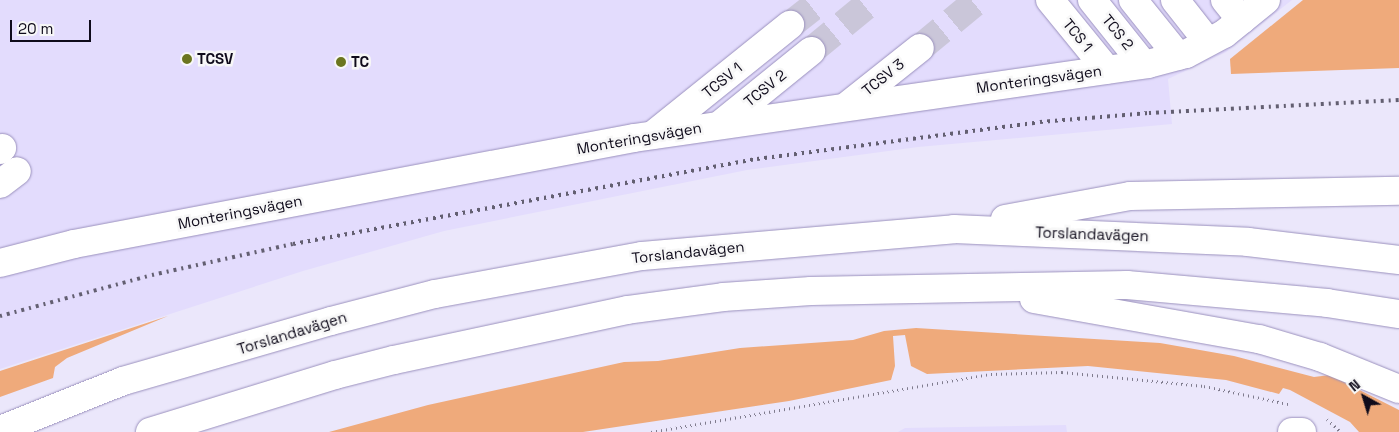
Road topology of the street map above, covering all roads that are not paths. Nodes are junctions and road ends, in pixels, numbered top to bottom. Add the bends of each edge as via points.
1 (1050, 0) edge
2 (1092, 0) edge
3 (1133, 0) edge
4 (1175, 0) edge
5 (1250, 5) edge
6 (790, 25) tunnel mouth
7 (1208, 42) junction
8 (920, 48) tunnel mouth
9 (811, 51) tunnel mouth
10 (1178, 56) junction
11 (1143, 64) junction
12 (1107, 70) junction
13 (846, 107) junction
14 (720, 125) junction
15 (653, 135) junction
16 (1399, 191) edge
17 (954, 229) junction
18 (1399, 260) edge
19 (0, 263) edge
20 (964, 287) junction
21 (1399, 314) edge
22 (1399, 389) edge
23 (1293, 423) edge
24 (1311, 424) edge
25 (0, 430) edge
26 (150, 432) edge

1 - 12 main road, TCS 1
2 - 11 main road, TCS 2
3 - 10 main road
4 - 7 main road
5 - 7 main road, Monteringsvägen
6 - 15 main road, TCSV 1
7 - 10 main road, Monteringsvägen
8 - 13 main road, TCSV 3
9 - 14 main road, TCSV 2
10 - 11 main road, Monteringsvägen
11 - 12 main road, Monteringsvägen
12 - 13 main road, Monteringsvägen
13 - 14 main road, Monteringsvägen
14 - 15 main road, Monteringsvägen
15 - 19 main road, Monteringsvägen via 190,221 74,244
16 - 17 main road via 1130,196
17 - 18 main road, Torslandavägen via 1248,242
17 - 25 main road, Torslandavägen via 642,256 444,292 123,381
20 - 21 main road via 1127,285 1326,303
20 - 22 main road via 1259,339 1320,357
20 - 26 main road via 812,290 723,297 627,310 335,374
23 - 24 main road

